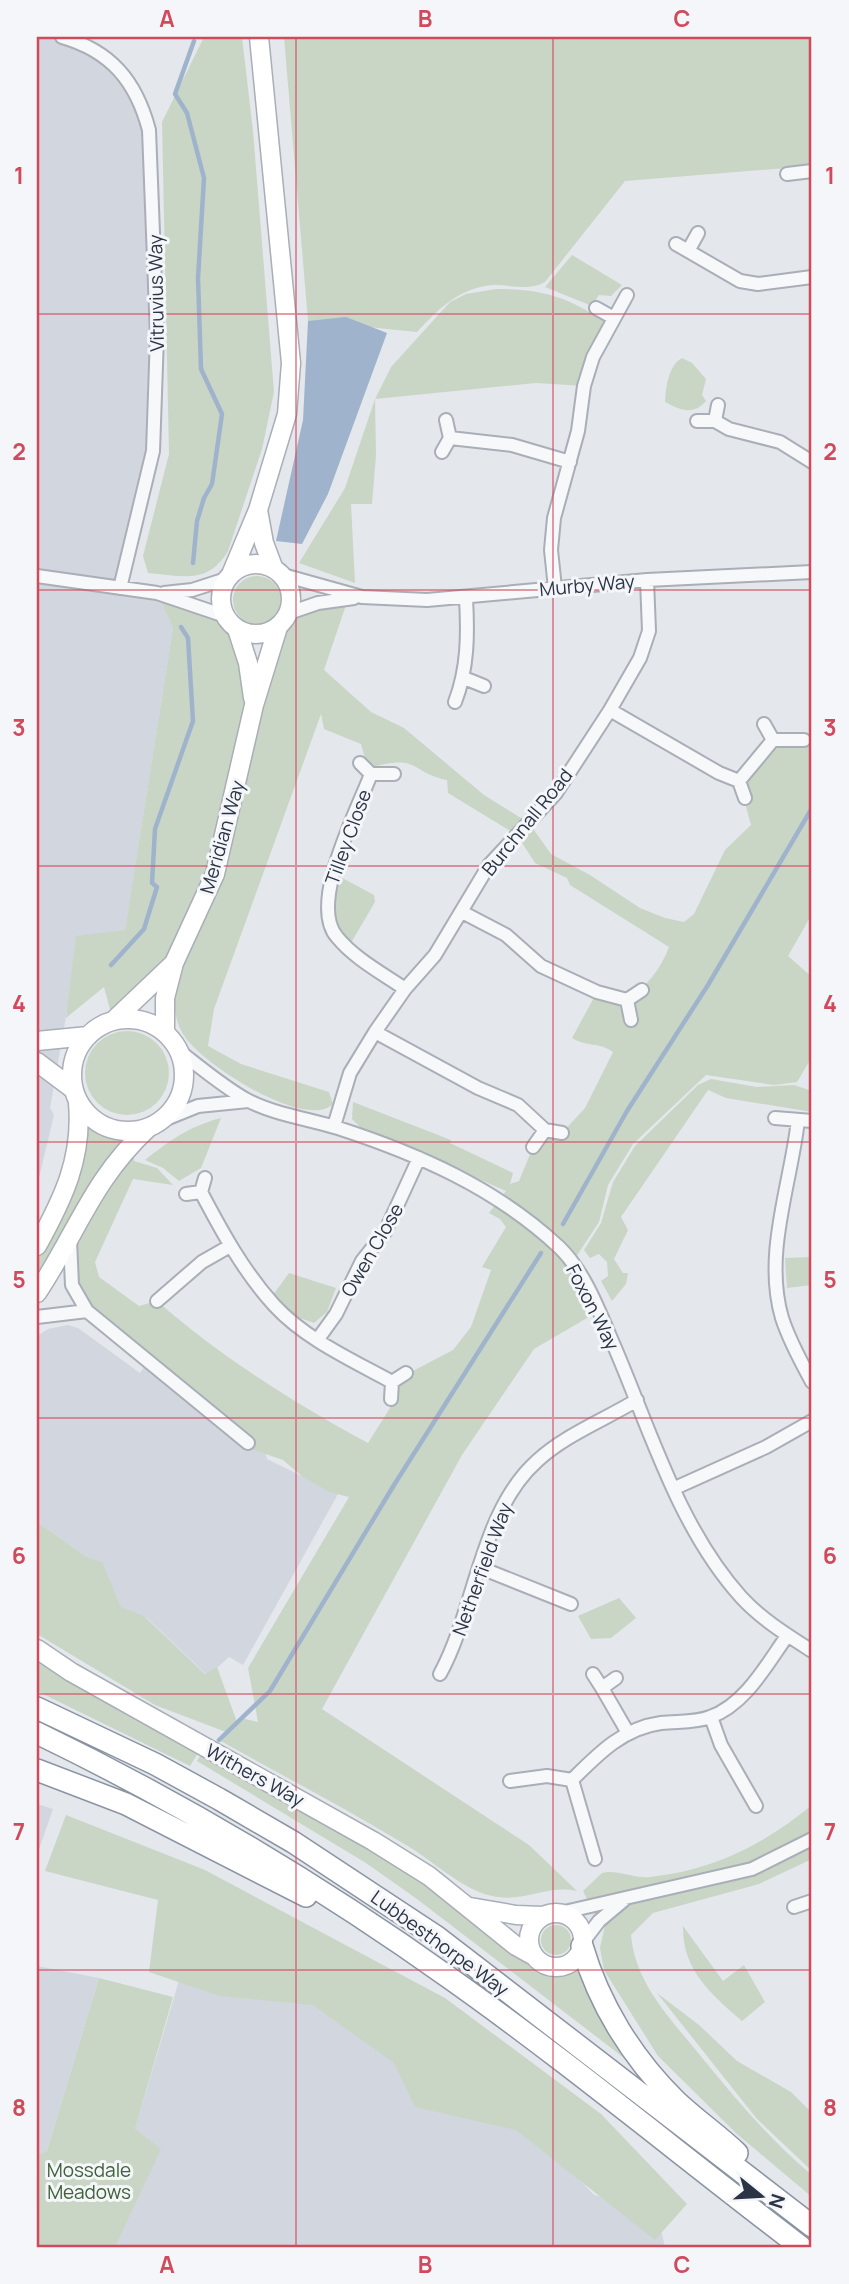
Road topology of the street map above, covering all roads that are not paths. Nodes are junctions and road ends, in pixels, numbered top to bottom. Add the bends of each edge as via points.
1 (62, 37) edge
2 (259, 37) edge
3 (812, 171) edge
4 (787, 174) dead end
5 (698, 233) dead end
6 (676, 244) dead end
7 (688, 251) junction
8 (812, 277) edge
9 (627, 295) dead end
10 (596, 308) dead end
11 (612, 317) junction
12 (718, 405) dead end
13 (446, 420) dead end
14 (697, 421) dead end
15 (715, 421) junction
16 (450, 438) junction
17 (442, 452) dead end
18 (570, 462) junction
19 (812, 462) edge
20 (258, 510) junction
21 (278, 571) junction
22 (812, 572) edge
23 (229, 575) junction
24 (37, 576) edge
25 (647, 580) junction
26 (120, 588) junction
27 (555, 588) junction
28 (157, 593) junction
29 (362, 597) junction
30 (467, 598) junction
31 (225, 616) junction
32 (284, 620) junction
33 (237, 629) junction
34 (464, 678) junction
35 (484, 686) dead end
36 (455, 702) dead end
37 (254, 705) junction
38 (610, 710) junction
39 (764, 724) dead end
40 (773, 740) junction
41 (804, 740) dead end
42 (360, 763) dead end
43 (371, 774) junction
44 (394, 774) dead end
45 (739, 781) junction
46 (745, 798) dead end
47 (462, 912) junction
48 (174, 963) junction
49 (405, 989) junction
50 (642, 990) dead end
51 (627, 1000) junction
52 (631, 1020) dead end
53 (113, 1021) junction
54 (375, 1032) junction
55 (165, 1033) junction
56 (88, 1035) junction
57 (37, 1041) edge
58 (178, 1050) junction
59 (37, 1062) edge
60 (76, 1096) junction
61 (248, 1101) junction
62 (775, 1118) dead end
63 (798, 1120) junction
64 (812, 1121) edge
65 (154, 1125) junction
66 (334, 1126) junction
67 (545, 1130) junction
68 (562, 1133) dead end
69 (533, 1147) dead end
70 (419, 1158) junction
71 (205, 1178) dead end
72 (201, 1192) junction
73 (186, 1194) dead end
74 (70, 1236) junction
75 (37, 1246) edge
76 (230, 1246) junction
77 (37, 1293) edge
78 (157, 1301) dead end
79 (87, 1311) junction
80 (37, 1317) edge
81 (318, 1339) junction
82 (406, 1373) dead end
83 (391, 1382) junction
84 (812, 1382) edge
85 (391, 1399) dead end
86 (637, 1400) junction
87 (812, 1421) edge
88 (248, 1443) dead end
89 (675, 1488) junction
90 (481, 1568) junction
91 (571, 1604) dead end
92 (787, 1636) junction
93 (37, 1648) edge
94 (812, 1651) edge
95 (440, 1674) dead end
96 (593, 1674) dead end
97 (616, 1678) dead end
98 (603, 1688) junction
99 (37, 1708) edge
100 (711, 1717) junction
101 (37, 1732) edge
102 (628, 1733) junction
103 (37, 1770) edge
104 (572, 1780) junction
105 (510, 1781) dead end
106 (756, 1806) dead end
107 (812, 1839) edge
108 (595, 1859) dead end
109 (624, 1899) junction
110 (812, 1901) edge
111 (470, 1907) junction
112 (794, 1907) dead end
113 (551, 1914) junction
114 (583, 1944) junction
115 (534, 1956) junction
116 (453, 1980) junction
117 (812, 2224) edge
118 (800, 2247) edge

1 - 26 street, Vitruvius Way via 83,43 122,70 143,107 149,130 157,309 153,451
2 - 20 street via 291,363 287,414
3 - 4 street
5 - 7 street
6 - 7 street
7 - 8 street via 740,281 758,284
9 - 11 street
10 - 11 street
11 - 18 street via 584,386
12 - 15 street
13 - 16 street
14 - 15 street
15 - 19 street via 780,442
16 - 17 street
16 - 18 street via 512,445
18 - 27 street via 554,518
20 - 21 street via 264,543
20 - 23 street
21 - 23 street via 259,563
21 - 29 street, Murby Way
21 - 32 street via 292,600
22 - 25 street, Murby Way
23 - 28 street via 192,590
23 - 31 street via 220,597
24 - 26 street
25 - 27 street, Murby Way
25 - 38 street, Burchnall Road via 649,631
26 - 28 street
27 - 30 street, Murby Way
28 - 31 street
29 - 30 street, Murby Way
29 - 32 street, Murby Way via 318,603
30 - 34 street
31 - 33 street
32 - 33 street via 265,634
32 - 37 street, Meridian Way
33 - 37 street, Meridian Way
34 - 35 street
34 - 36 street
37 - 48 street, Meridian Way via 215,874
38 - 45 street
38 - 47 street, Burchnall Road via 555,793 489,865
39 - 40 street
40 - 41 street
40 - 45 street
42 - 43 street, Tilley Close
43 - 44 street, Tilley Close
43 - 49 street, Tilley Close via 333,873 327,916 335,936
45 - 46 street
47 - 49 street, Burchnall Road via 435,955
47 - 51 street via 506,935 549,970
48 - 53 street, Meridian Way
48 - 55 street, Meridian Way via 165,998
49 - 54 street, Burchnall Road
50 - 51 street
51 - 52 street
53 - 55 street via 135,1019
53 - 56 street
54 - 66 street, Burchnall Road via 351,1073
54 - 67 street via 518,1105
55 - 58 street
56 - 57 street
56 - 60 street via 73,1060
58 - 61 street, Foxon Way
58 - 65 street via 184,1073 180,1097
59 - 60 street
60 - 65 street via 103,1126 125,1132
60 - 75 street via 79,1147 63,1194
61 - 65 street, Foxon Way via 198,1106
61 - 66 street, Foxon Way
62 - 63 street
63 - 64 street
63 - 84 street via 778,1235 777,1290 782,1317
65 - 74 street via 108,1171
66 - 70 street, Foxon Way
67 - 68 street
67 - 69 street
70 - 81 street, Owen Close via 385,1232 362,1261
70 - 86 street, Foxon Way via 500,1200 561,1249 584,1282
71 - 72 street
72 - 73 street
72 - 76 street
74 - 77 street
74 - 79 street via 72,1285
76 - 78 street via 202,1262
76 - 81 street via 274,1305
79 - 80 street
79 - 88 street
81 - 83 street
82 - 83 street
83 - 85 street
86 - 89 street, Foxon Way
86 - 90 street, Netherfield Way via 535,1462 505,1501
87 - 89 street
89 - 92 street, Foxon Way via 702,1543 726,1578
90 - 91 street
90 - 95 street, Netherfield Way
92 - 94 street, Foxon Way
92 - 100 street via 745,1693
93 - 111 street, Withers Way via 71,1672 373,1841
96 - 98 street
97 - 98 street
98 - 102 street
99 - 117 highway, Lubbesthorpe Way via 155,1764 293,1842 438,1937
100 - 102 street
100 - 106 street via 720,1745
101 - 116 highway, Lubbesthorpe Way via 230,1833
102 - 104 street
103 - 116 highway via 117,1800 210,1845
104 - 105 street via 547,1776
104 - 108 street
107 - 109 street, Withers Way via 752,1869
109 - 113 street, Withers Way
109 - 114 street, Withers Way
110 - 112 street
111 - 113 street, Withers Way via 516,1915
111 - 115 street, Withers Way
113 - 114 street via 575,1920
113 - 115 street via 536,1921 528,1939
114 - 115 street via 575,1959 561,1967 544,1964
114 - 117 highway via 599,1995 646,2066 676,2100
116 - 118 highway, Lubbesthorpe Way

